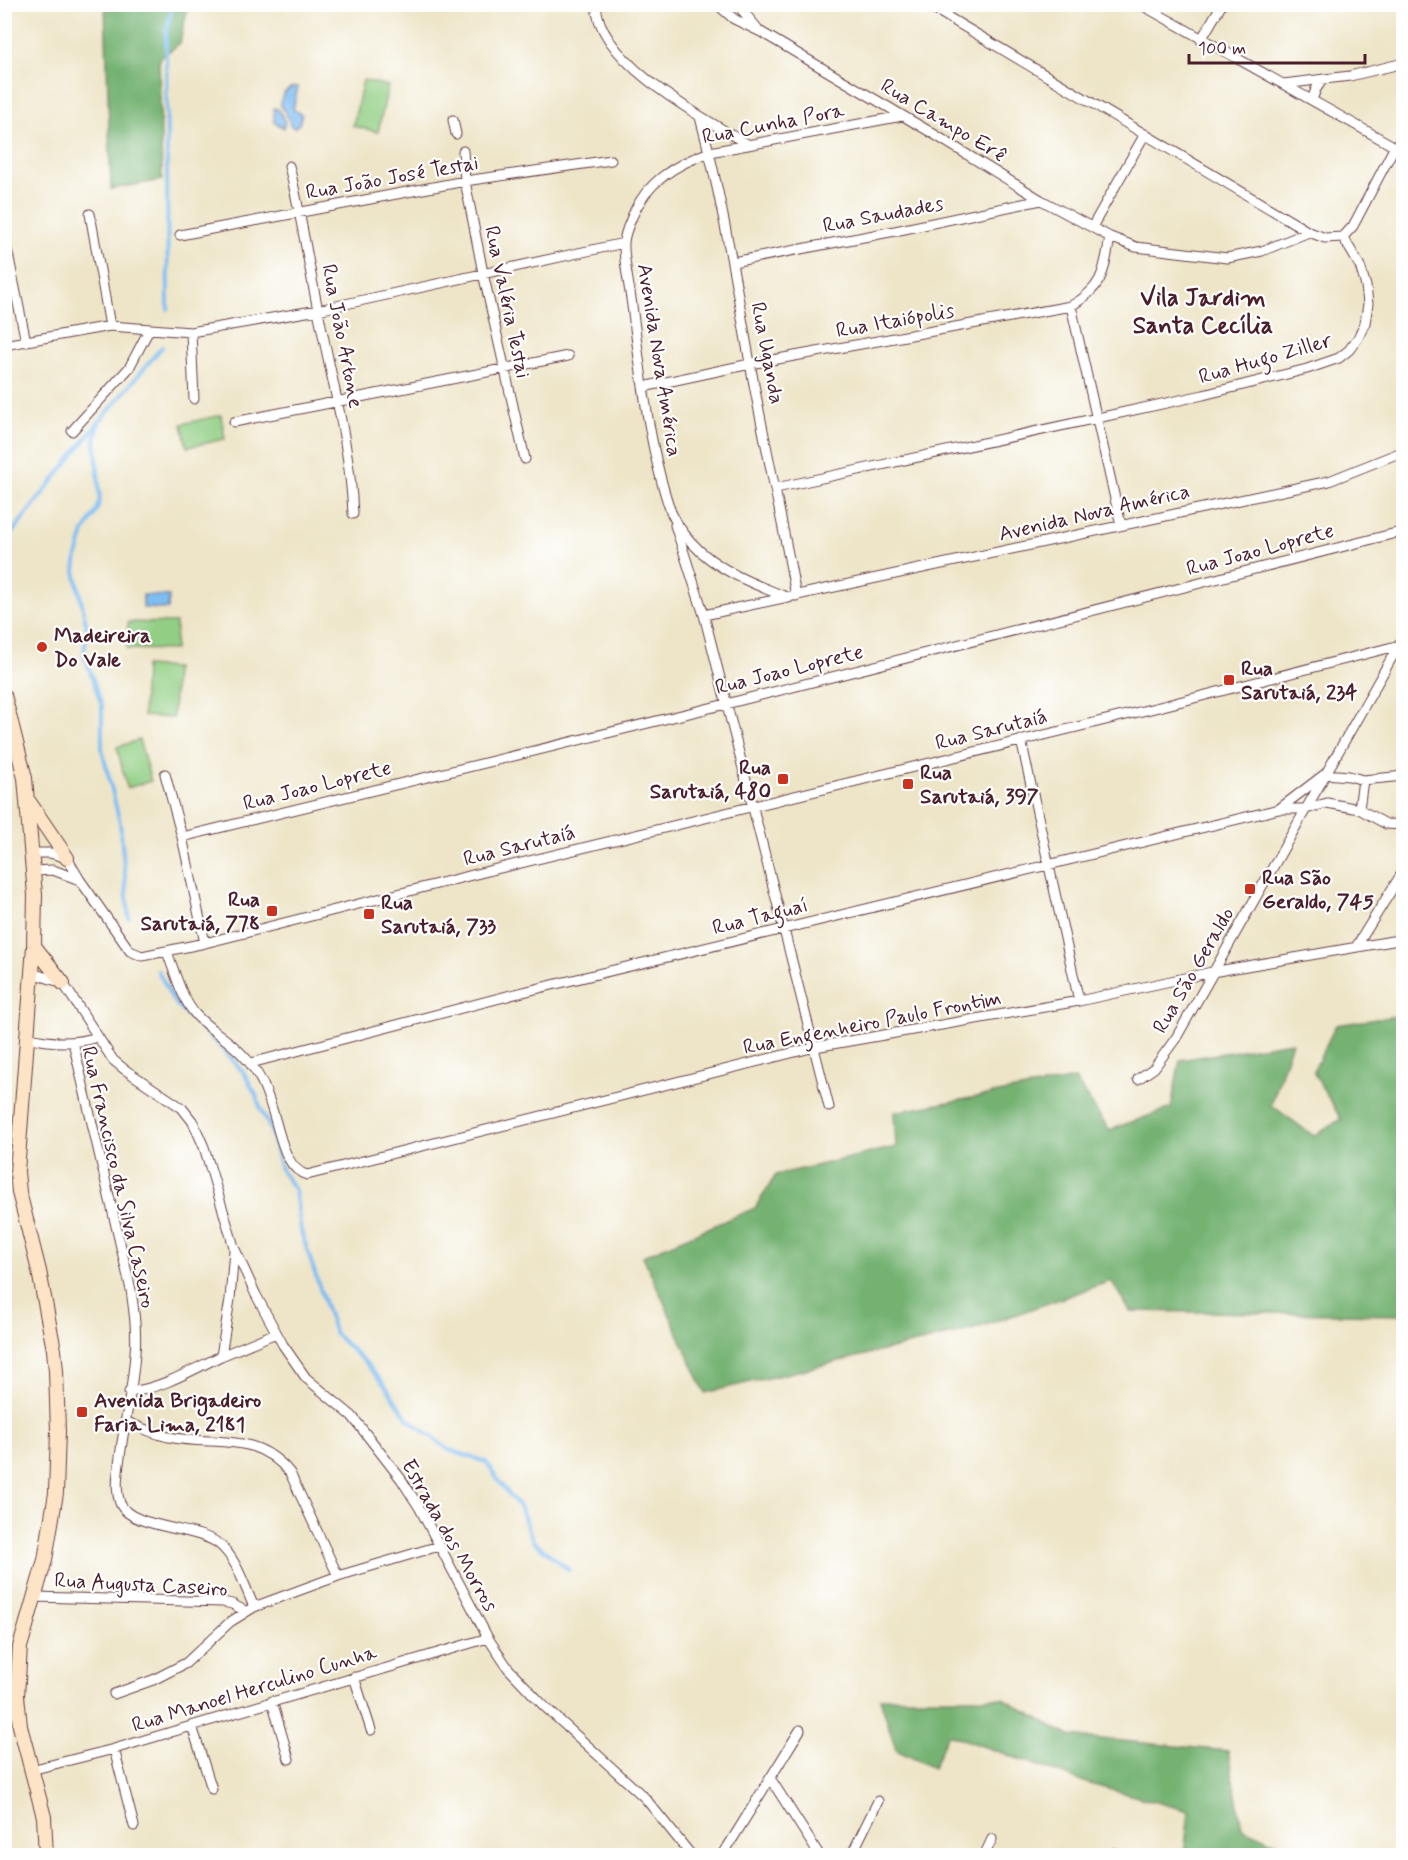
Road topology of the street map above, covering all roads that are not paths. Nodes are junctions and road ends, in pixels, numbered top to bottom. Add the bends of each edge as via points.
1 (596, 4) edge
2 (718, 4) edge
3 (731, 4) edge
4 (737, 4) edge
5 (926, 4) edge
6 (1140, 4) edge
7 (1222, 4) edge
8 (761, 32) junction
9 (1201, 40) junction
10 (1404, 63) edge
11 (1323, 79) junction
12 (1283, 84) junction
13 (1312, 100) junction
14 (902, 116) junction
15 (700, 117) junction
16 (453, 120) dead end
17 (456, 134) dead end
18 (1145, 134) junction
19 (749, 145) junction
20 (1399, 150) edge
21 (463, 151) dead end
22 (710, 152) junction
23 (611, 160) dead end
24 (289, 166) dead end
25 (465, 181) junction
26 (1041, 200) junction
27 (300, 212) junction
28 (90, 214) dead end
29 (1092, 227) junction
30 (1309, 232) junction
31 (180, 235) dead end
32 (1110, 237) junction
33 (1343, 237) junction
34 (4, 239) edge
35 (624, 243) junction
36 (733, 262) junction
37 (483, 273) junction
38 (1071, 306) junction
39 (318, 310) junction
40 (110, 327) junction
41 (149, 330) junction
42 (191, 332) junction
43 (26, 342) junction
44 (4, 345) edge
45 (568, 356) dead end
46 (750, 364) junction
47 (503, 369) junction
48 (643, 387) junction
49 (195, 399) dead end
50 (338, 401) junction
51 (1096, 418) junction
52 (234, 422) dead end
53 (72, 431) dead end
54 (1404, 451) edge
55 (525, 459) dead end
56 (776, 488) junction
57 (353, 514) dead end
58 (672, 514) junction
59 (1121, 525) junction
60 (1404, 531) edge
61 (792, 597) junction
62 (704, 615) junction
63 (1404, 636) edge
64 (1400, 645) edge
65 (4, 695) edge
66 (726, 704) junction
67 (1021, 740) junction
68 (165, 774) dead end
69 (1325, 774) junction
70 (1404, 776) edge
71 (1363, 780) junction
72 (28, 801) junction
73 (753, 806) junction
74 (1359, 808) junction
75 (1279, 809) junction
76 (1306, 809) junction
77 (1404, 825) edge
78 (182, 837) junction
79 (32, 853) junction
80 (67, 858) junction
81 (1047, 864) junction
82 (1404, 870) edge
83 (33, 871) junction
84 (80, 880) junction
85 (785, 928) junction
86 (1404, 939) edge
87 (205, 943) junction
88 (34, 946) junction
89 (1356, 947) junction
90 (167, 952) junction
91 (1212, 972) junction
92 (32, 973) junction
93 (63, 983) junction
94 (1079, 1001) junction
95 (26, 1037) junction
96 (97, 1037) junction
97 (73, 1042) junction
98 (815, 1047) junction
99 (251, 1063) junction
100 (1138, 1078) dead end
101 (830, 1107) dead end
102 (234, 1247) junction
103 (276, 1333) junction
104 (221, 1356) junction
105 (129, 1392) junction
106 (124, 1421) junction
107 (439, 1546) junction
108 (338, 1576) junction
109 (33, 1597) junction
110 (249, 1609) junction
111 (488, 1638) junction
112 (354, 1677) junction
113 (114, 1694) dead end
114 (272, 1701) junction
115 (192, 1726) junction
116 (370, 1730) dead end
117 (800, 1730) dead end
118 (114, 1749) junction
119 (289, 1759) dead end
120 (31, 1770) junction
121 (770, 1778) junction
122 (212, 1789) dead end
123 (878, 1801) dead end
124 (134, 1826) dead end
125 (992, 1839) dead end
126 (46, 1856) edge
127 (692, 1856) edge
128 (722, 1856) edge
129 (820, 1856) edge
130 (851, 1856) edge
131 (984, 1856) edge

1 - 15 street via 599,25 612,45 646,79
2 - 3 street
2 - 8 street, Rua Campo Erê via 734,19
4 - 8 street, Rua Campo Erê
5 - 18 street
6 - 9 street
7 - 9 street
8 - 14 street, Rua Campo Erê
9 - 12 street
10 - 11 street
11 - 12 street
11 - 13 street
12 - 13 street
13 - 20 street
14 - 19 street, Rua Cunha Pora
14 - 26 street, Rua Campo Erê
15 - 19 street
15 - 22 street, Rua Uganda
16 - 17 street
18 - 29 street
18 - 30 street
19 - 22 street, Rua Cunha Pora
20 - 33 street
21 - 25 street, Rua Valéria Testai
22 - 35 street, Rua Cunha Pora via 656,180 632,216
22 - 36 street, Rua Uganda
23 - 25 street, Rua João José Testai
24 - 27 street, Rua João Artone
25 - 27 street, Rua João José Testai
25 - 37 street, Rua Valéria Testai
26 - 29 street, Rua Campo Erê
26 - 36 street, Rua Saudades
27 - 31 street, Rua João José Testai
27 - 39 street, Rua João Artone
28 - 40 street
29 - 32 street, Rua Campo Erê
30 - 32 street, Rua Campo Erê via 1271,248 1227,258 1136,248
30 - 33 street
32 - 38 street, Rua Itaiópolis via 1101,277 1087,296
33 - 51 street, Rua Hugo Ziller via 1360,266 1368,304 1358,338 1339,358 1307,369
34 - 43 street
35 - 37 street
35 - 48 street, Avenida Nova América
36 - 46 street, Rua Uganda
37 - 39 street
37 - 47 street, Rua Valéria Testai
38 - 46 street, Rua Itaiópolis
38 - 51 street
39 - 42 street
39 - 50 street, Rua João Artone
40 - 41 street
40 - 43 street
41 - 42 street
41 - 53 street via 129,368
42 - 49 street
43 - 44 street
45 - 47 street
46 - 48 street, Rua Itaiópolis
46 - 56 street, Rua Uganda
47 - 50 street
47 - 55 street, Rua Valéria Testai
48 - 58 street, Avenida Nova América
50 - 52 street
50 - 57 street, Rua João Artone
51 - 56 street, Rua Hugo Ziller
51 - 59 street
54 - 59 street, Avenida Nova América via 1329,481
56 - 61 street, Rua Uganda
58 - 61 street, Avenida Nova América via 703,554 742,578
58 - 62 street
59 - 61 street, Avenida Nova América
60 - 66 street, Rua Joao Loprete
61 - 62 street, Avenida Nova América
62 - 66 street
63 - 64 street, Rua São Geraldo
64 - 67 street, Rua Sarutaiá
64 - 69 street, Rua São Geraldo
65 - 72 main road
66 - 73 street
66 - 78 street, Rua Joao Loprete
67 - 73 street, Rua Sarutaiá
67 - 81 street
68 - 78 street
69 - 71 street
69 - 75 street, Rua Taguaí
69 - 76 street, Rua São Geraldo
70 - 71 street
71 - 74 street
72 - 79 main road
72 - 80 main road
73 - 85 street
73 - 87 street, Rua Sarutaiá
74 - 76 street via 1327,803
74 - 77 street via 1386,824
75 - 76 street, Rua Taguaí
75 - 81 street, Rua Taguaí
76 - 91 street, Rua São Geraldo
78 - 87 street
79 - 80 street
79 - 83 main road
80 - 84 street
81 - 85 street, Rua Taguaí
81 - 94 street
82 - 89 street
83 - 84 street via 53,870
83 - 88 main road
84 - 90 street, Rua Sarutaiá via 134,954
85 - 98 street
85 - 99 street, Rua Taguaí
86 - 89 street, Rua Engenheiro Paulo Frontim
87 - 90 street, Rua Sarutaiá
88 - 92 main road
88 - 93 main road
89 - 91 street, Rua Engenheiro Paulo Frontim
90 - 99 street via 196,1015
91 - 94 street, Rua Engenheiro Paulo Frontim
91 - 100 street, Rua São Geraldo via 1176,1038 1154,1068
92 - 93 street
92 - 95 main road
93 - 96 street, Estrada dos Morros
94 - 98 street, Rua Engenheiro Paulo Frontim
95 - 97 street, Rua Francisco da Silva Caseiro
95 - 109 main road via 16,1172 54,1350 58,1431 54,1504 45,1560
96 - 97 street
96 - 102 street, Estrada dos Morros via 124,1069 182,1108 193,1122
97 - 105 street, Rua Francisco da Silva Caseiro via 131,1290 136,1328
98 - 99 street, Rua Engenheiro Paulo Frontim via 307,1175 292,1165 265,1086
98 - 101 street
102 - 103 street, Estrada dos Morros
102 - 104 street
103 - 104 street
103 - 107 street, Estrada dos Morros via 306,1378 352,1416 401,1479
104 - 105 street via 142,1391
105 - 106 street, Rua Francisco da Silva Caseiro
106 - 108 street via 170,1437 248,1445 266,1452 290,1473
106 - 110 street, Rua Francisco da Silva Caseiro via 117,1488 125,1511 218,1543 234,1561
107 - 108 street
107 - 111 street, Estrada dos Morros
108 - 110 street
109 - 110 street, Rua Augusta Caseiro via 223,1602
109 - 120 main road via 20,1647 17,1696
110 - 113 street via 221,1629 186,1663
111 - 112 street, Rua Manoel Herculino Cunha
111 - 127 street, Estrada dos Morros via 524,1687 645,1798
112 - 114 street, Rua Manoel Herculino Cunha
112 - 116 street
114 - 115 street, Rua Manoel Herculino Cunha
114 - 119 street
115 - 118 street, Rua Manoel Herculino Cunha
115 - 122 street
117 - 121 street
118 - 120 street, Rua Manoel Herculino Cunha
118 - 124 street
120 - 126 main road via 44,1817
121 - 128 street
121 - 129 street
123 - 130 street
125 - 131 street

